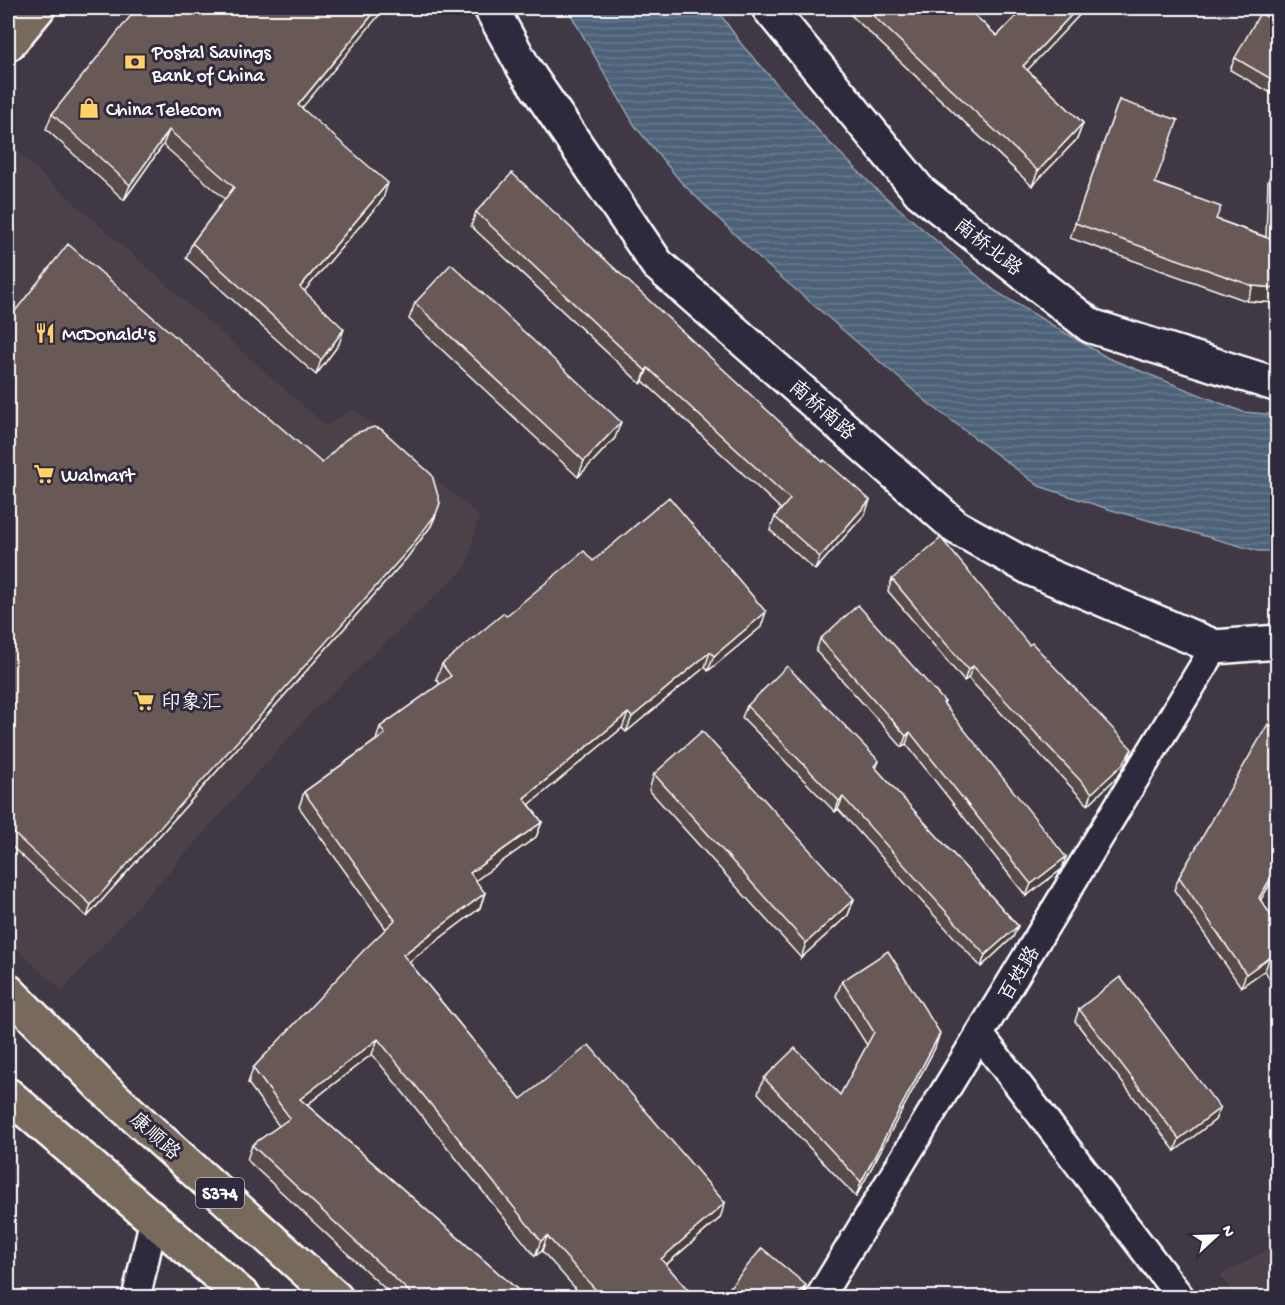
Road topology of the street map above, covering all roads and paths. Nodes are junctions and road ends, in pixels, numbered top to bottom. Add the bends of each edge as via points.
1 (38, 8) edge
2 (491, 8) edge
3 (769, 8) edge
4 (8, 44) edge
5 (1278, 385) edge
6 (1278, 642) edge
7 (1215, 647) junction
8 (8, 991) edge
9 (980, 1035) junction
10 (8, 1095) edge
11 (154, 1219) junction
12 (136, 1298) edge
13 (245, 1298) edge
14 (336, 1298) edge
15 (819, 1298) edge
16 (1181, 1298) edge

1 - 4 main road
2 - 7 street, 南桥南路 via 524,68 657,264 956,526 1032,569
3 - 5 street, 南桥北路 via 920,192 1091,326
6 - 7 street, 南桥南路
7 - 9 street, 百姓路
8 - 14 main road, 康顺路 / S374 via 103,1088
9 - 15 street, 百姓路
9 - 16 street
10 - 11 main road
11 - 12 street
11 - 13 main road

